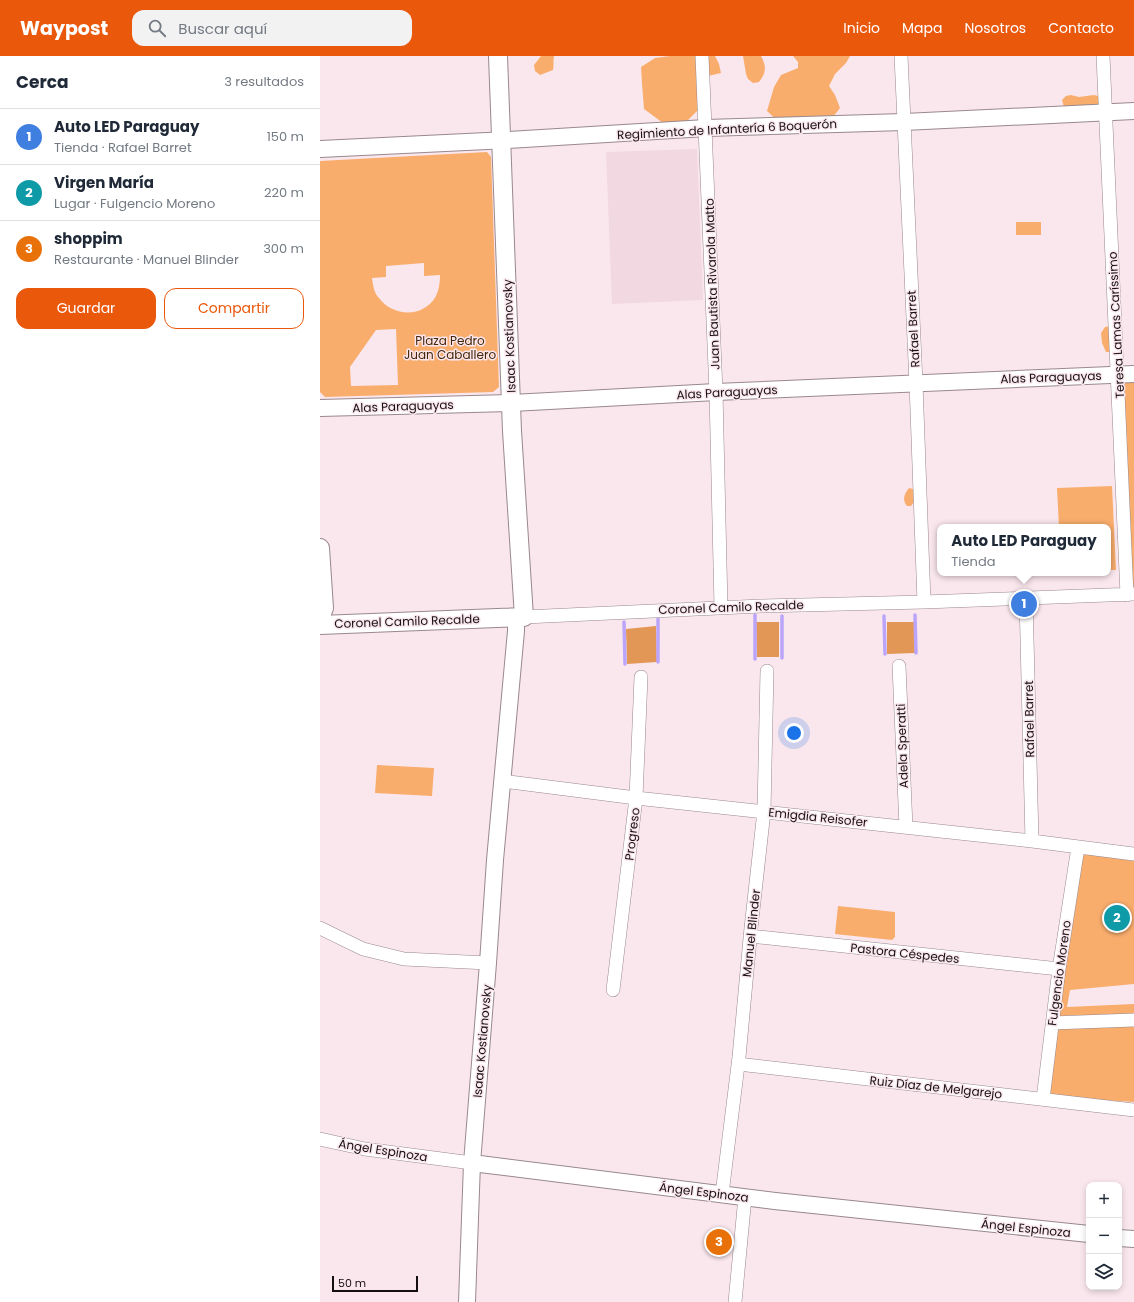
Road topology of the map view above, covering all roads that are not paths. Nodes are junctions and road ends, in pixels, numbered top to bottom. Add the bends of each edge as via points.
1 (498, 56) edge
2 (702, 56) edge
3 (901, 56) edge
4 (1103, 56) edge
5 (1134, 111) edge
6 (1105, 112) junction
7 (904, 122) junction
8 (706, 128) junction
9 (502, 141) junction
10 (320, 149) edge
11 (1126, 374) edge
12 (916, 383) junction
13 (716, 392) junction
14 (512, 403) junction
15 (320, 408) edge
16 (320, 548) edge
17 (1131, 594) edge
18 (1026, 598) junction
19 (924, 602) junction
20 (721, 607) junction
21 (520, 617) junction
22 (322, 625) edge
23 (899, 666) dead end
24 (767, 671) dead end
25 (641, 678) dead end
26 (502, 781) junction
27 (636, 798) junction
28 (764, 811) junction
29 (906, 827) junction
30 (1032, 841) junction
31 (1078, 847) junction
32 (1134, 854) edge
33 (320, 928) edge
34 (750, 936) junction
35 (488, 963) junction
36 (1059, 969) junction
37 (613, 990) dead end
38 (1134, 1020) edge
39 (1052, 1023) junction
40 (738, 1064) junction
41 (1043, 1099) junction
42 (1134, 1110) edge
43 (320, 1139) edge
44 (472, 1163) junction
45 (722, 1194) junction
46 (745, 1197) junction
47 (1086, 1234) edge
48 (1122, 1238) edge
49 (1134, 1239) edge
50 (467, 1302) edge
51 (735, 1302) edge

1 - 9 main road, Isaac Kostianovsky
2 - 8 street, Juan Bautista Rivarola Matto
3 - 7 street, Rafael Barret
4 - 6 street, Teresa Lamas Caríssimo
5 - 6 street, Regimiento de Infantería 6 Boquerón
6 - 7 street, Regimiento de Infantería 6 Boquerón
6 - 11 street, Teresa Lamas Caríssimo
7 - 8 street, Regimiento de Infantería 6 Boquerón
7 - 12 street, Rafael Barret
8 - 9 street, Regimiento de Infantería 6 Boquerón
8 - 13 street, Juan Bautista Rivarola Matto
9 - 10 street, Regimiento de Infantería 6 Boquerón
9 - 14 main road, Isaac Kostianovsky
11 - 12 street, Alas Paraguayas
11 - 17 street, Teresa Lamas Caríssimo
12 - 13 street, Alas Paraguayas
12 - 19 street, Rafael Barret
13 - 14 street, Alas Paraguayas
13 - 20 street, Juan Bautista Rivarola Matto
14 - 15 street, Alas Paraguayas
14 - 21 main road, Isaac Kostianovsky
16 - 22 main road via 324,608
17 - 18 street, Coronel Camilo Recalde
18 - 19 street, Coronel Camilo Recalde
18 - 30 street, Rafael Barret
19 - 20 street, Coronel Camilo Recalde
20 - 21 street, Coronel Camilo Recalde
21 - 22 main road, Coronel Camilo Recalde
21 - 26 street, Isaac Kostianovsky via 516,631
23 - 29 street, Adela Speratti
24 - 28 street, Manuel Blinder
25 - 27 street, Progreso
26 - 27 street, Emigdia Reisofer
26 - 35 street, Isaac Kostianovsky
27 - 28 street, Emigdia Reisofer
27 - 37 street, Progreso
28 - 29 street, Emigdia Reisofer
28 - 34 street, Manuel Blinder
29 - 30 street, Emigdia Reisofer
30 - 31 street, Emigdia Reisofer
31 - 32 street, Emigdia Reisofer
31 - 36 street, Fulgencio Moreno
33 - 35 street via 363,949 404,960
34 - 36 street, Pastora Céspedes
34 - 40 street, Manuel Blinder
35 - 44 street, Isaac Kostianovsky
36 - 39 street, Fulgencio Moreno
38 - 39 street
39 - 41 street, Fulgencio Moreno
40 - 41 street, Ruiz Díaz de Melgarejo
40 - 45 street, Manuel Blinder
41 - 42 street, Ruiz Díaz de Melgarejo
43 - 44 street, Ángel Espinoza via 365,1149
44 - 45 street, Ángel Espinoza
44 - 50 street, Isaac Kostianovsky
45 - 46 street, Ángel Espinoza
46 - 47 street, Ángel Espinoza
46 - 51 street
48 - 49 street

